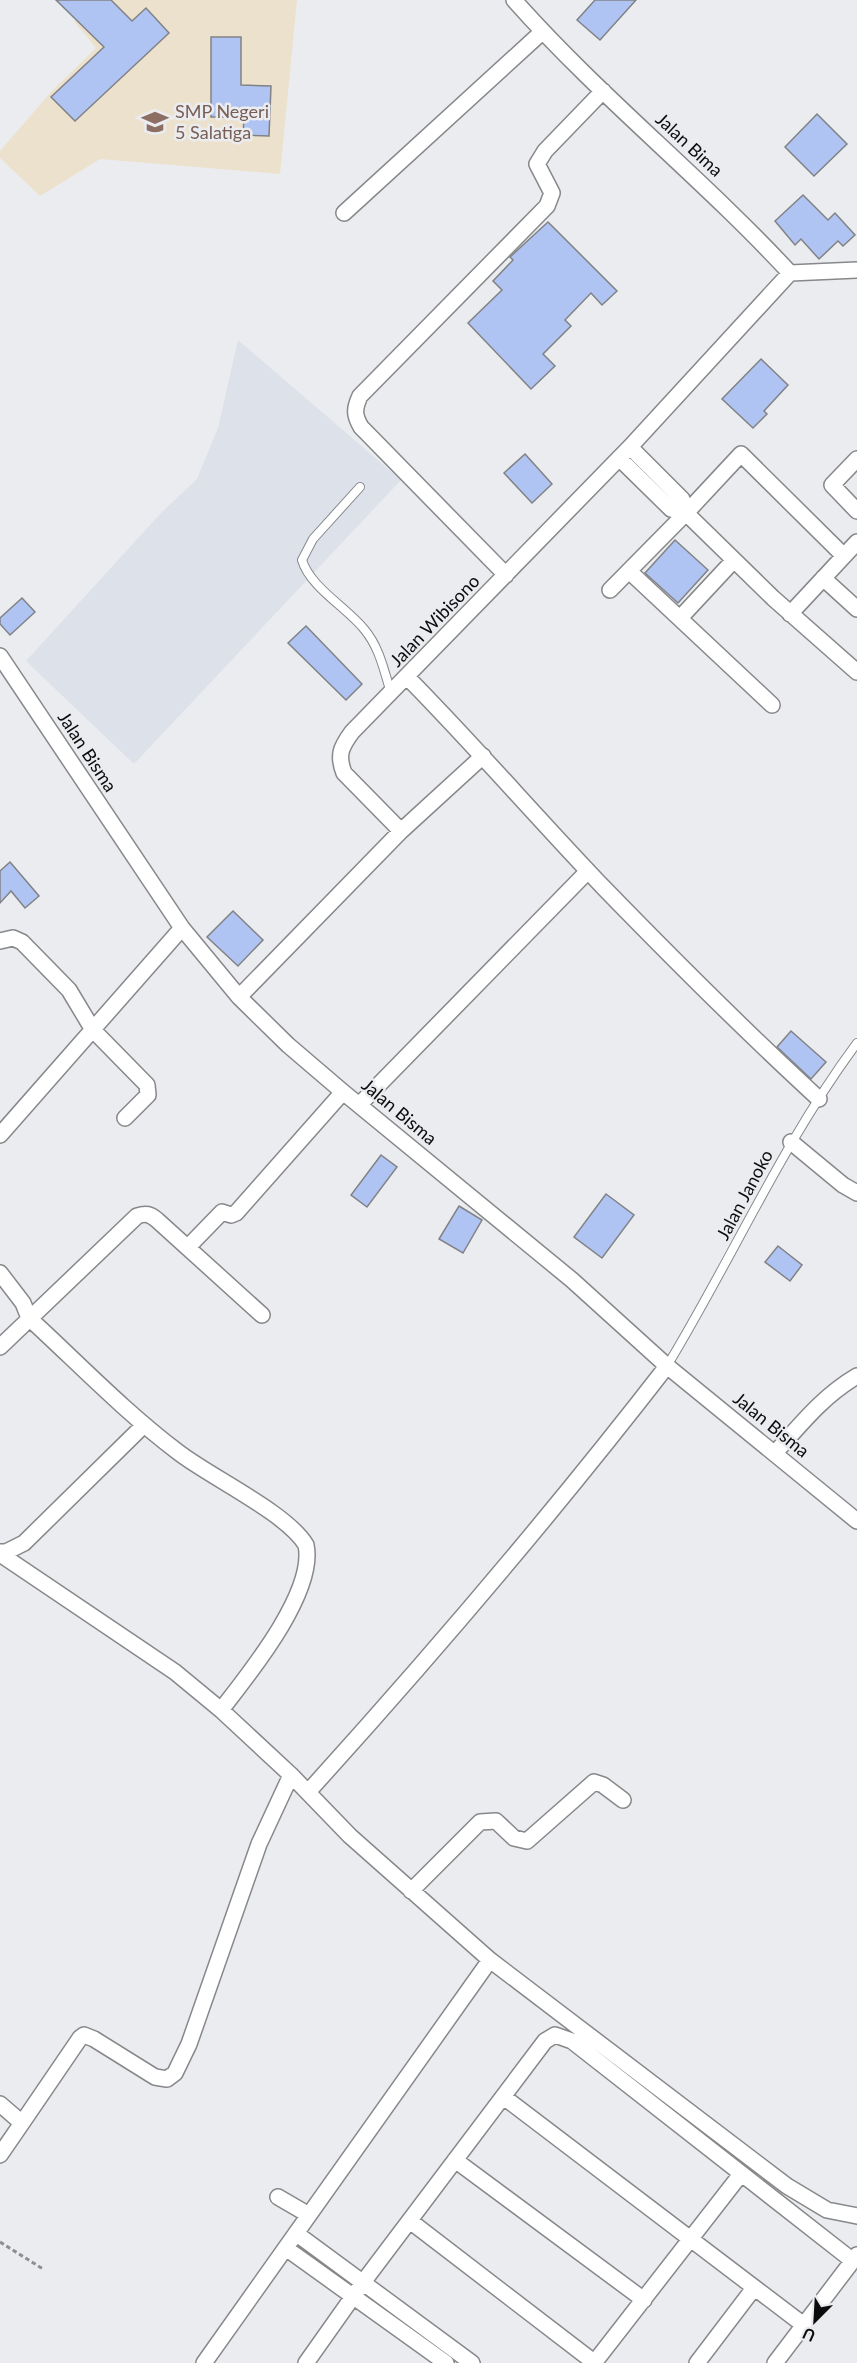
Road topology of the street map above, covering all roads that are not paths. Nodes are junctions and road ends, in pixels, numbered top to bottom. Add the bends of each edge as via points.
1 (514, 0) edge
2 (542, 32) junction
3 (603, 91) junction
4 (345, 213) dead end
5 (857, 270) edge
6 (790, 273) junction
7 (624, 453) junction
8 (857, 459) edge
9 (360, 488) dead end
10 (857, 511) edge
11 (686, 513) junction
12 (857, 542) edge
13 (844, 556) junction
14 (734, 560) junction
15 (629, 571) junction
16 (506, 575) junction
17 (823, 578) junction
18 (610, 590) dead end
19 (857, 609) edge
20 (790, 614) junction
21 (680, 618) junction
22 (0, 656) edge
23 (857, 672) edge
24 (408, 678) junction
25 (391, 695) junction
26 (772, 705) dead end
27 (483, 756) junction
28 (401, 831) junction
29 (588, 871) junction
30 (182, 928) junction
31 (0, 941) edge
32 (239, 997) junction
33 (93, 1030) junction
34 (857, 1044) edge
35 (343, 1092) junction
36 (819, 1099) junction
37 (359, 1105) junction
38 (125, 1118) dead end
39 (0, 1135) edge
40 (791, 1142) junction
41 (857, 1193) edge
42 (188, 1247) junction
43 (0, 1273) edge
44 (262, 1315) dead end
45 (29, 1318) junction
46 (0, 1347) edge
47 (667, 1366) junction
48 (857, 1376) edge
49 (144, 1425) junction
50 (775, 1453) junction
51 (857, 1521) edge
52 (0, 1553) edge
53 (221, 1710) junction
54 (291, 1775) junction
55 (308, 1792) junction
56 (622, 1800) dead end
57 (411, 1891) junction
58 (490, 1960) junction
59 (505, 2098) junction
60 (0, 2104) edge
61 (22, 2123) junction
62 (0, 2155) edge
63 (455, 2160) junction
64 (741, 2174) junction
65 (278, 2197) dead end
66 (309, 2216) junction
67 (857, 2216) edge
68 (410, 2221) junction
69 (297, 2234) junction
70 (692, 2238) junction
71 (287, 2249) junction
72 (855, 2258) edge
73 (364, 2282) junction
74 (754, 2288) junction
75 (354, 2296) junction
76 (644, 2300) junction
77 (805, 2326) junction
78 (204, 2363) edge
79 (306, 2363) edge
80 (446, 2363) edge
81 (472, 2363) edge
82 (595, 2363) edge
83 (697, 2363) edge
84 (775, 2363) edge

1 - 2 street, Jalan Bima
2 - 3 street, Jalan Bima
2 - 4 street
3 - 6 street, Jalan Bima
3 - 16 street via 537,164 552,193 547,206 355,405 354,416 361,427
5 - 6 street
6 - 7 street, Jalan Wibisono
7 - 11 street via 682,499
7 - 16 street, Jalan Wibisono
8 - 10 street via 832,485
9 - 25 lane via 313,539 302,560 304,567 352,615 376,646
11 - 13 street via 741,454
11 - 14 street
11 - 15 street
12 - 13 street
13 - 17 street
14 - 20 street
14 - 21 street
15 - 18 street
15 - 21 street
16 - 24 street, Jalan Wibisono
17 - 19 street
17 - 20 street
20 - 23 street
21 - 26 street
22 - 30 street, Jalan Bisma
24 - 25 street, Jalan Wibisono
24 - 27 street
25 - 28 street, Jalan Wibisono via 352,732 339,756 349,780
27 - 28 street
27 - 29 street
28 - 32 street
29 - 36 street
29 - 37 street
30 - 32 street, Jalan Bisma
30 - 33 street
31 - 33 street via 13,938 22,942 69,990
32 - 35 street, Jalan Bisma
33 - 38 street via 149,1089 148,1095
33 - 39 street
34 - 36 lane, Jalan Janoko
35 - 37 street, Jalan Bisma
35 - 42 street via 236,1213 222,1212
36 - 40 lane, Jalan Janoko
37 - 47 street, Jalan Bisma via 572,1280
40 - 41 street
40 - 47 lane, Jalan Janoko via 701,1311
42 - 44 street
42 - 45 street via 152,1216 137,1216
43 - 45 street
45 - 46 street
45 - 49 street
47 - 50 street, Jalan Bisma
47 - 55 street via 510,1562
48 - 50 street via 832,1391
49 - 52 street via 24,1543
49 - 53 street via 197,1467 289,1527 306,1545 305,1575 295,1598 267,1650
50 - 51 street, Jalan Bisma
52 - 53 street via 175,1672
53 - 54 street
54 - 55 street
54 - 61 street via 259,1844 195,2028 175,2073 167,2079 155,2077 94,2038 84,2036
55 - 57 street
56 - 57 street via 594,1782 527,1841 514,1838 496,1821 480,1822
57 - 58 street
58 - 66 street
58 - 67 street via 787,2186 827,2210
59 - 63 street
59 - 64 street via 545,2041 555,2035 562,2037
59 - 70 street
60 - 61 street
61 - 62 street
63 - 68 street
63 - 76 street
64 - 70 street
64 - 72 street
65 - 66 street
66 - 69 street
68 - 73 street
68 - 82 street
69 - 71 street
69 - 73 street
70 - 74 street
70 - 76 street
71 - 75 street
71 - 78 street
72 - 77 street
73 - 75 street
73 - 81 street
74 - 77 street
74 - 83 street
75 - 79 street
75 - 80 street
76 - 82 street
77 - 84 street

